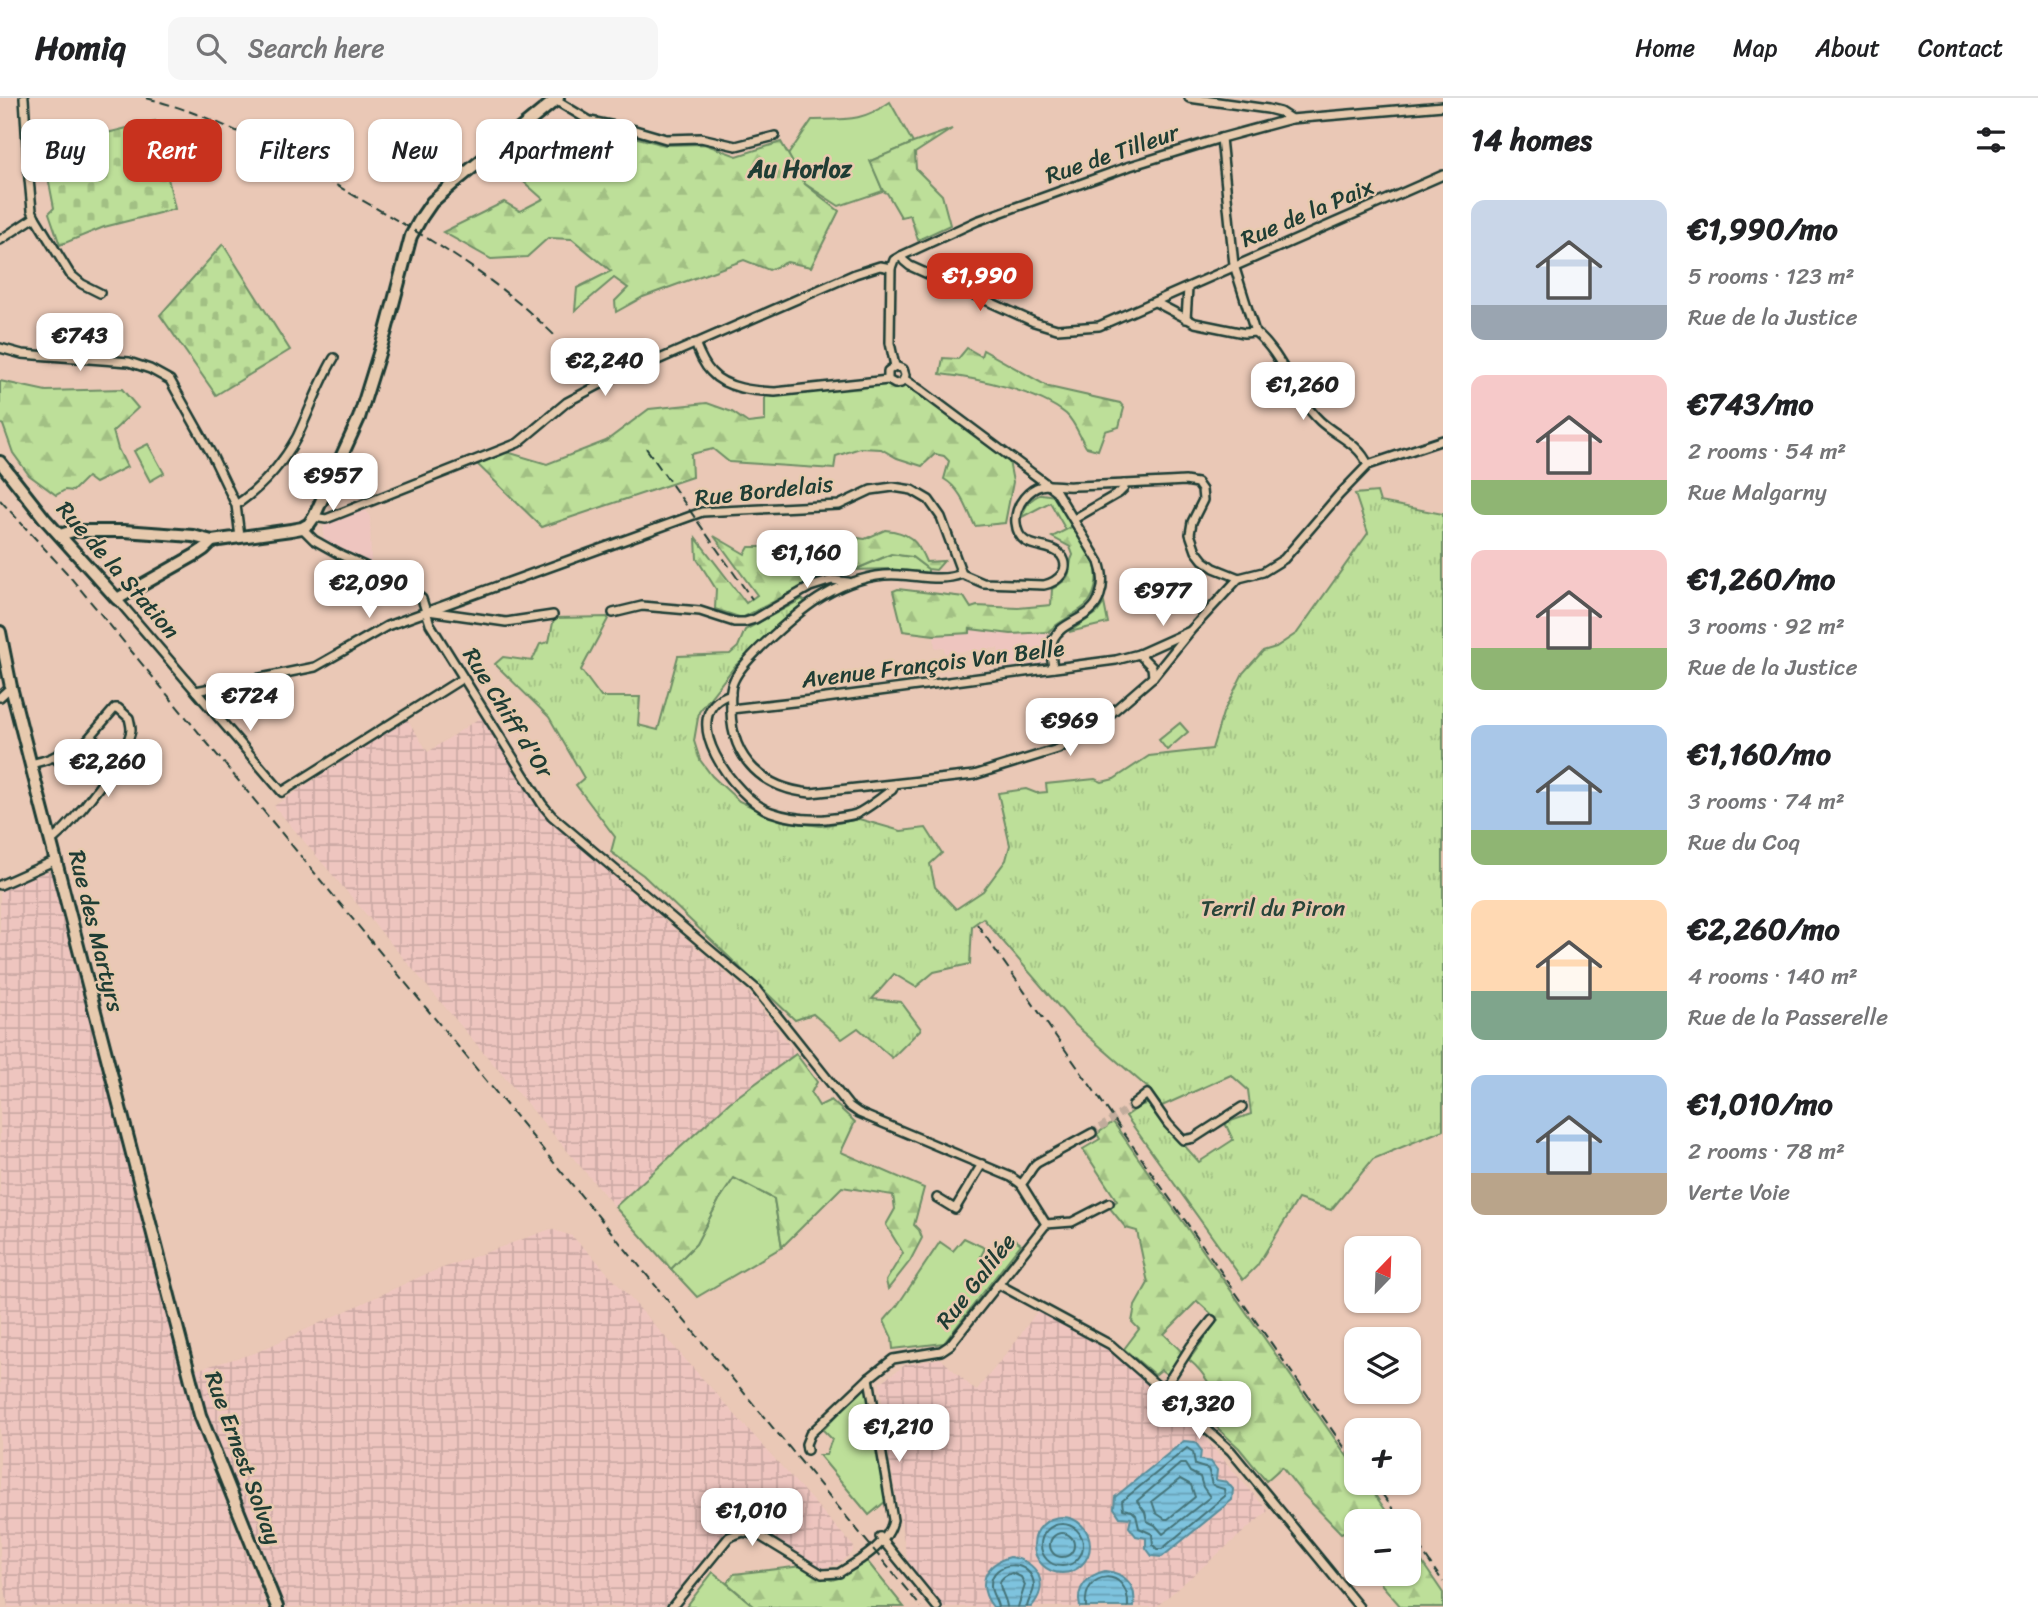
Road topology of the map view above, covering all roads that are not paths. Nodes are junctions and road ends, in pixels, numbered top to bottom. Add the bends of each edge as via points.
1 (24, 98) edge
2 (1189, 98) edge
3 (556, 99) edge
4 (1443, 106) edge
5 (1291, 119) junction
6 (775, 136) dead end
7 (1221, 138) junction
8 (1443, 175) edge
9 (35, 217) junction
10 (0, 240) edge
11 (901, 256) junction
12 (1234, 265) junction
13 (891, 268) junction
14 (1188, 288) junction
15 (100, 293) dead end
16 (1155, 302) junction
17 (1186, 319) junction
18 (1255, 332) junction
19 (695, 343) junction
20 (0, 348) edge
21 (334, 358) dead end
22 (895, 366) junction
23 (904, 379) junction
24 (888, 380) junction
25 (1443, 440) edge
26 (0, 462) edge
27 (1368, 465) junction
28 (1049, 484) junction
29 (1124, 484) junction
30 (236, 505) junction
31 (314, 517) junction
32 (1074, 519) junction
33 (302, 528) junction
34 (60, 535) junction
35 (240, 537) junction
36 (212, 541) junction
37 (962, 574) junction
38 (1239, 578) junction
39 (851, 582) junction
40 (117, 599) junction
41 (427, 611) junction
42 (613, 613) dead end
43 (553, 615) dead end
44 (1192, 630) junction
45 (0, 632) edge
46 (1139, 654) junction
47 (1053, 668) junction
48 (1153, 677) junction
49 (463, 678) junction
50 (11, 687) junction
51 (196, 691) junction
52 (731, 694) junction
53 (0, 697) edge
54 (732, 709) junction
55 (83, 745) junction
56 (54, 757) junction
57 (31, 764) junction
58 (895, 784) junction
59 (51, 841) junction
60 (56, 860) junction
61 (0, 885) edge
62 (1133, 1105) tunnel mouth
63 (1242, 1107) dead end
64 (1092, 1133) tunnel mouth
65 (982, 1164) junction
66 (1021, 1184) junction
67 (937, 1198) dead end
68 (1109, 1203) dead end
69 (1046, 1224) junction
70 (154, 1239) joint
71 (998, 1284) junction
72 (1212, 1321) dead end
73 (869, 1378) junction
74 (1163, 1390) junction
75 (807, 1450) dead end
76 (881, 1539) junction
77 (277, 1607) edge
78 (673, 1607) edge
79 (937, 1607) edge
80 (1359, 1607) edge

1 - 9 street
2 - 5 street via 1268,109
3 - 6 street via 590,121 667,139 701,138 736,146
3 - 31 street via 432,202 421,218 411,236 359,418
4 - 5 street, Rue de Tilleur
5 - 7 street, Rue de Tilleur
7 - 11 street, Rue de Tilleur via 976,221
7 - 12 street
8 - 12 street, Rue de la Paix
9 - 10 street
9 - 15 street via 70,274
11 - 13 street, Rue de Tilleur
11 - 16 street, Rue de la Paix via 922,271 1057,329 1099,326
12 - 14 street, Rue de la Paix
12 - 18 street
13 - 19 street via 880,266 855,274
13 - 22 street via 890,343
14 - 16 street, Rue de la Paix
14 - 17 street
16 - 17 street
17 - 18 street
18 - 27 street via 1319,420 1361,451
19 - 24 street via 716,377 757,391
19 - 31 street via 630,369 567,402 518,443 326,519
20 - 30 street via 22,355 129,362 170,380
21 - 30 street via 282,460 253,494
22 - 23 street via 903,369
22 - 24 street via 888,371
23 - 24 street via 895,384
23 - 28 street
25 - 27 street
26 - 34 street, Rue de la Station
27 - 38 street via 1284,559 1263,572
28 - 29 street
28 - 32 street
28 - 37 street via 1026,494 1015,518 1017,531 1026,541 1060,554 1064,563 1061,577 1044,585 1006,584 983,583
29 - 32 street via 1119,493
29 - 38 street via 1197,483 1203,500 1190,534 1196,551 1214,568
30 - 35 street
31 - 33 street
32 - 47 street via 1099,562 1102,588 1092,611 1053,639
33 - 35 street
33 - 41 street, Rue Chiff d'Or via 314,540 405,584 422,598
34 - 36 street via 124,531
34 - 40 street, Rue de la Station
35 - 36 street
36 - 40 street
37 - 39 street via 941,579 882,575
37 - 41 street, Rue Bordelais via 941,517 929,500 912,490 893,487 871,490 839,505 702,512
38 - 44 street
39 - 42 street via 832,580 810,587 745,622 700,611 642,606
39 - 52 street via 800,613 740,667
40 - 51 street, Rue de la Station
41 - 43 street via 506,622
41 - 49 street, Rue Chiff d'Or via 430,624
41 - 51 street, Rue Bordelais via 387,626 315,667
44 - 46 street, Avenue François Van Belle
44 - 48 street
45 - 50 street, Rue des Martyrs
46 - 47 street, Avenue François Van Belle
46 - 48 street via 1152,667
47 - 54 street, Avenue François Van Belle
48 - 58 street via 1093,729 1058,748 974,775
49 - 51 street, Rue de la Station via 282,792
49 - 65 street, Rue Chiff d'Or via 552,816 755,988 849,1106
50 - 53 street
50 - 57 street, Rue des Martyrs
52 - 54 street
52 - 58 street via 711,705 707,731 735,785 770,812 809,820 856,814
54 - 58 street via 735,740 742,754 756,774 778,786 811,793
55 - 56 street
55 - 56 street via 70,766
55 - 59 street via 115,708 130,719 131,730 121,754 97,790
56 - 57 street
57 - 59 street, Rue des Martyrs
59 - 60 street, Rue des Martyrs
60 - 61 street
60 - 70 street, Rue des Martyrs
62 - 63 street via 1147,1094 1183,1140 1194,1138
64 - 66 street via 1037,1163
65 - 66 street, Rue Chiff d'Or
65 - 67 street via 955,1209
66 - 69 street
68 - 69 street, Rue Galilée via 1072,1222
69 - 71 street, Rue Galilée
70 - 77 street, Rue Ernest Solvay via 200,1415
71 - 73 street, Rue Galilée via 950,1345 941,1351 893,1359
71 - 74 street via 1111,1345
72 - 74 street
73 - 75 street, Rue Galilée via 810,1434
73 - 76 street via 892,1513 892,1527
74 - 80 street via 1231,1451
76 - 78 street via 831,1575 758,1535 743,1532 729,1537
76 - 79 street

